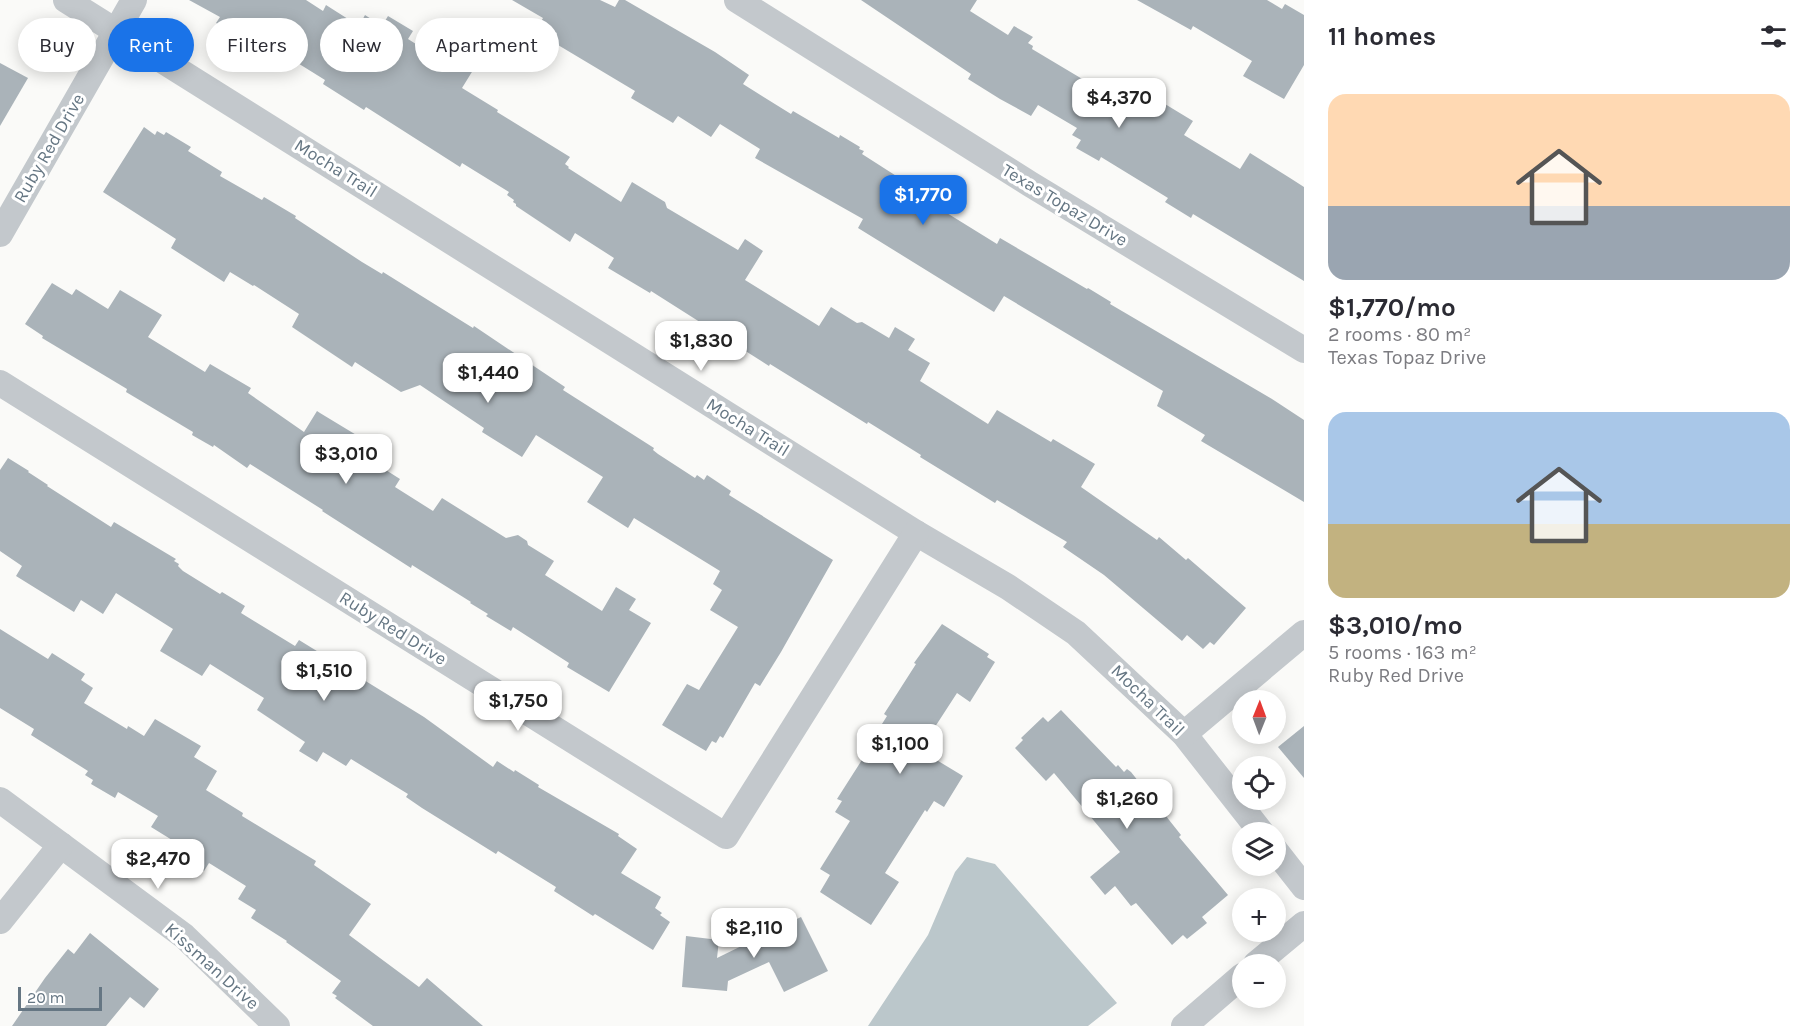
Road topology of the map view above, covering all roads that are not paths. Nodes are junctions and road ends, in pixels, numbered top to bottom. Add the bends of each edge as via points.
1 (66, 0) edge
2 (134, 0) edge
3 (737, 0) edge
4 (124, 18) edge
5 (108, 25) edge
6 (108, 46) edge
7 (184, 72) edge
8 (0, 234) edge
9 (1304, 350) edge
10 (0, 383) edge
11 (916, 533) junction
12 (1304, 633) edge
13 (1184, 734) junction
14 (0, 800) edge
15 (1253, 822) edge
16 (61, 845) junction
17 (1286, 864) edge
18 (1304, 887) edge
19 (0, 921) edge
20 (1304, 924) edge
21 (1268, 954) edge
22 (1232, 985) edge
23 (277, 1026) edge
24 (1184, 1026) edge

1 - 5 street, Mocha Trail
2 - 4 street, Ruby Red Drive
3 - 9 street, Texas Topaz Drive
6 - 8 street, Ruby Red Drive
7 - 11 street, Mocha Trail
10 - 11 street, Ruby Red Drive via 726,836
11 - 13 street, Mocha Trail via 1076,633
12 - 13 street
13 - 15 street, Mocha Trail
14 - 16 street, Kissman Drive
16 - 19 street
16 - 23 street, Kissman Drive via 184,936
17 - 18 street
20 - 21 street
22 - 24 street

